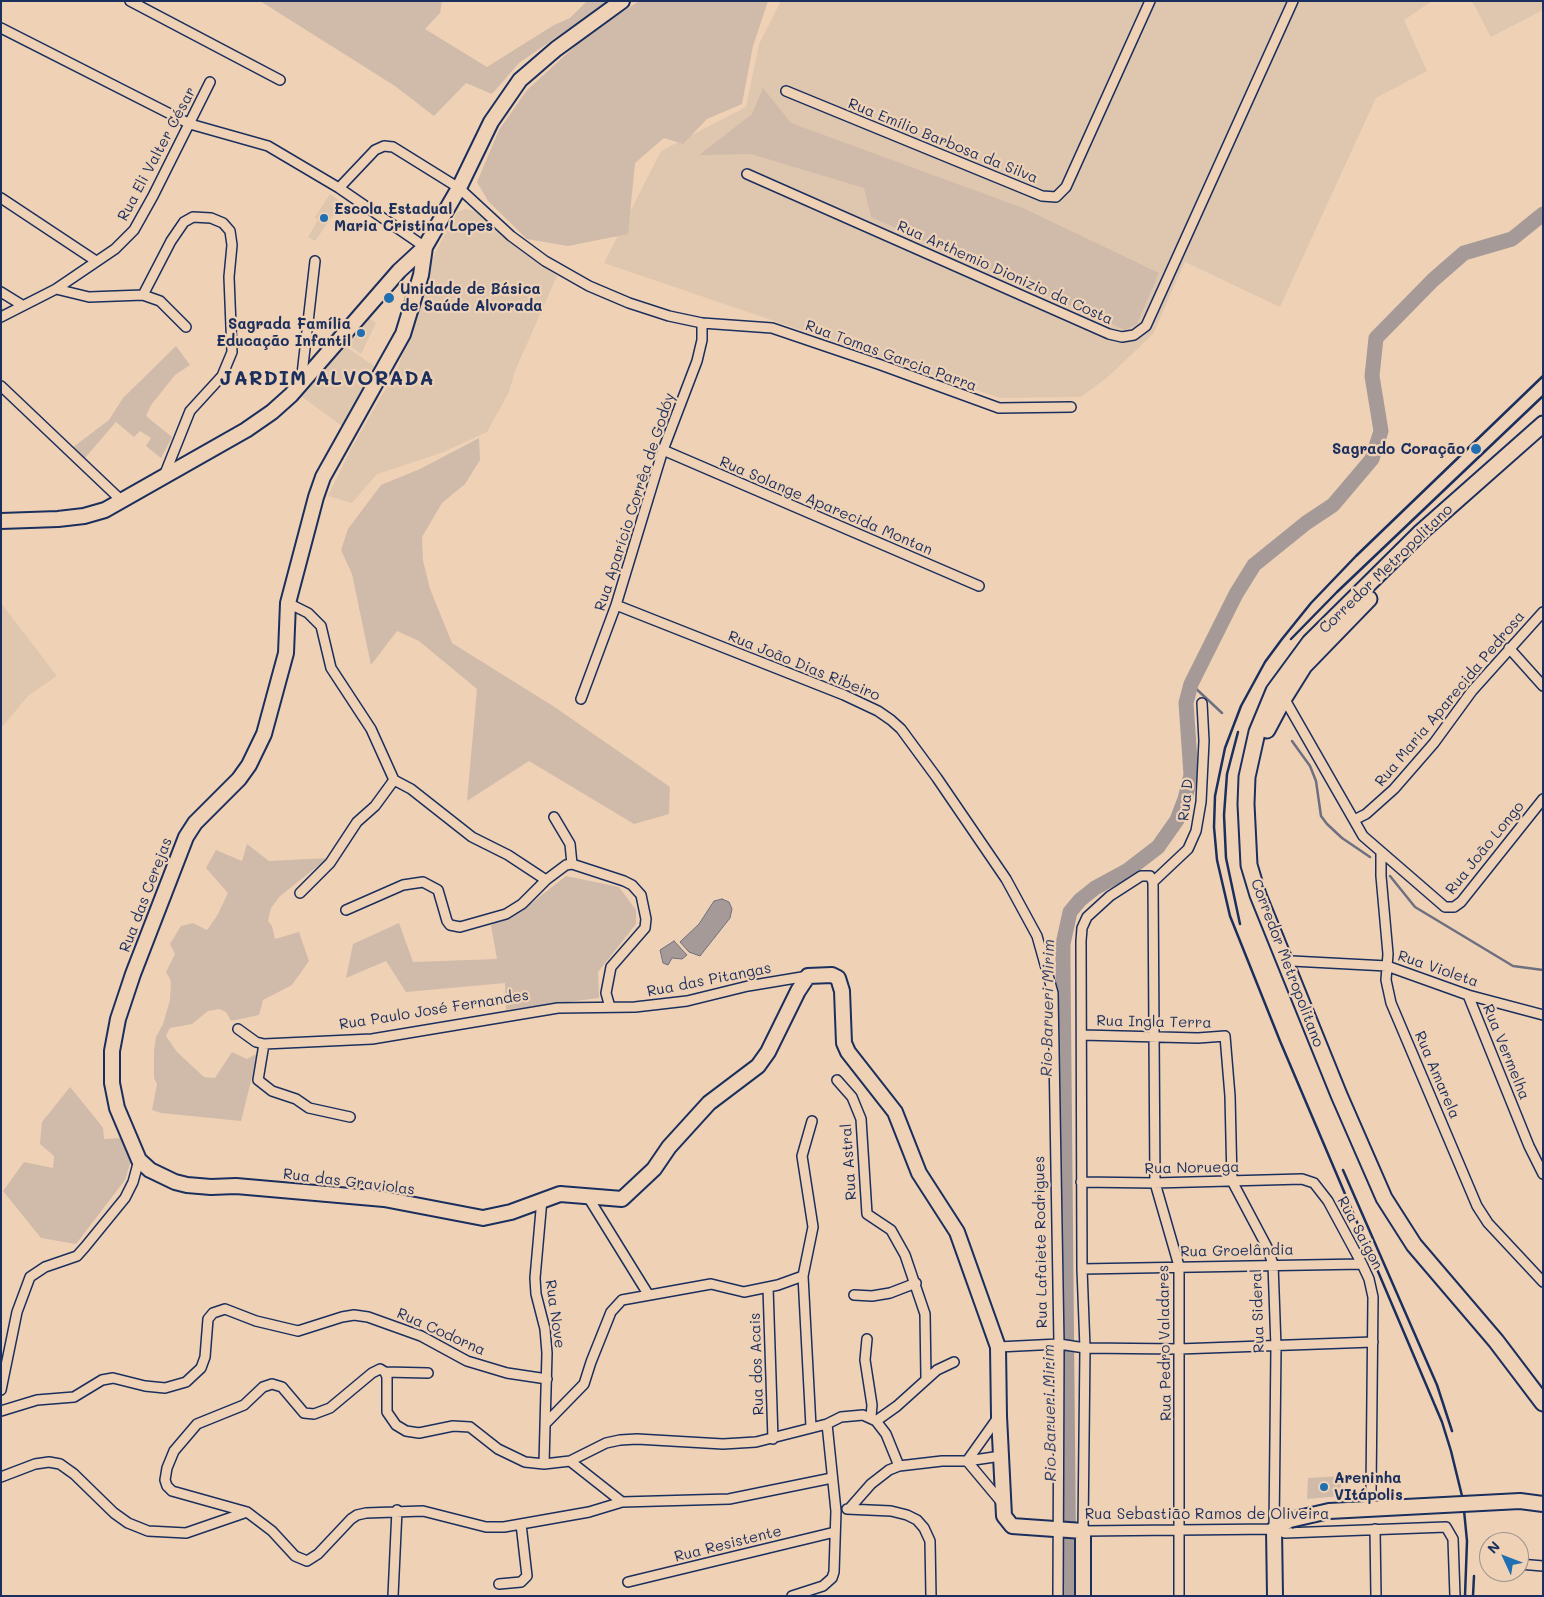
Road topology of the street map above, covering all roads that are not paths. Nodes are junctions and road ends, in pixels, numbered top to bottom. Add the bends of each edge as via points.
1 (130, 1) edge
2 (622, 1) edge
3 (1150, 1) edge
4 (1293, 1) edge
5 (1, 28) edge
6 (280, 80) dead end
7 (210, 82) dead end
8 (786, 91) dead end
9 (190, 124) junction
10 (747, 174) dead end
11 (339, 188) junction
12 (459, 188) junction
13 (1, 198) edge
14 (425, 246) junction
15 (315, 261) dead end
16 (96, 262) junction
17 (56, 288) junction
18 (1, 292) edge
19 (144, 295) junction
20 (22, 305) junction
21 (1, 317) edge
22 (702, 323) junction
23 (186, 327) dead end
24 (302, 383) junction
25 (1, 386) edge
26 (1071, 408) dead end
27 (1543, 424) edge
28 (1543, 437) edge
29 (663, 450) junction
30 (164, 477) junction
31 (121, 500) junction
32 (1, 521) edge
33 (979, 586) dead end
34 (288, 603) junction
35 (616, 605) junction
36 (1543, 612) edge
37 (1310, 642) junction
38 (1509, 648) junction
39 (1543, 686) edge
40 (581, 698) dead end
41 (1284, 698) junction
42 (1202, 703) dead end
43 (394, 780) junction
44 (1543, 799) edge
45 (554, 817) dead end
46 (1354, 820) junction
47 (1381, 852) junction
48 (572, 864) junction
49 (546, 880) junction
50 (1153, 882) junction
51 (300, 893) dead end
52 (346, 910) dead end
53 (1029, 922) joint
54 (1292, 961) junction
55 (1387, 966) junction
56 (808, 976) junction
57 (1468, 995) junction
58 (610, 1007) junction
59 (1543, 1015) edge
60 (238, 1029) dead end
61 (1082, 1035) junction
62 (1225, 1036) joint
63 (1154, 1037) junction
64 (264, 1044) junction
65 (837, 1080) dead end
66 (350, 1116) dead end
67 (812, 1121) dead end
68 (139, 1160) junction
69 (1543, 1174) edge
70 (1302, 1179) joint
71 (1232, 1181) junction
72 (1081, 1182) junction
73 (1155, 1184) junction
74 (588, 1197) junction
75 (542, 1199) junction
76 (1273, 1264) junction
77 (1362, 1264) junction
78 (1179, 1266) junction
79 (1082, 1269) junction
80 (803, 1276) junction
81 (1543, 1282) edge
82 (916, 1283) junction
83 (768, 1287) junction
84 (648, 1294) junction
85 (854, 1295) dead end
86 (867, 1339) dead end
87 (1373, 1342) junction
88 (1062, 1344) junction
89 (998, 1347) junction
90 (1276, 1347) junction
91 (1082, 1348) junction
92 (1179, 1348) junction
93 (954, 1362) dead end
94 (385, 1372) junction
95 (428, 1374) dead end
96 (926, 1378) junction
97 (547, 1379) junction
98 (1, 1390) edge
99 (1543, 1391) edge
100 (1543, 1403) edge
101 (1, 1411) edge
102 (999, 1416) junction
103 (874, 1419) junction
104 (546, 1423) junction
105 (827, 1424) junction
106 (811, 1427) junction
107 (773, 1439) junction
108 (1001, 1456) junction
109 (570, 1461) junction
110 (966, 1461) junction
111 (544, 1464) junction
112 (899, 1466) junction
113 (1, 1477) edge
114 (832, 1478) junction
115 (1372, 1492) dead end
116 (622, 1502) junction
117 (1003, 1504) junction
118 (1543, 1504) edge
119 (849, 1509) junction
120 (397, 1510) junction
121 (836, 1511) junction
122 (247, 1512) junction
123 (521, 1524) junction
124 (1179, 1529) junction
125 (1274, 1529) junction
126 (1375, 1529) junction
127 (1071, 1531) junction
128 (835, 1532) junction
129 (1529, 1565) edge
130 (1543, 1566) edge
131 (628, 1582) dead end
132 (499, 1584) dead end
133 (393, 1596) edge
134 (792, 1596) edge
135 (931, 1596) edge
136 (1058, 1596) edge
137 (1083, 1596) edge
138 (1179, 1596) edge
139 (1275, 1596) edge
140 (1376, 1596) edge
141 (1455, 1596) edge

1 - 6 street
2 - 12 main road via 520,80 491,122
3 - 8 street, Rua Emílio Barbosa da Silva via 1066,187 1056,197 1042,196
4 - 10 street, Rua Arthemio Dionizio da Costa via 1146,326 1134,335 1109,334
5 - 9 street
7 - 9 street, Rua Eli Valter César
9 - 11 street via 268,146
9 - 16 street, Rua Eli Valter César via 134,230
11 - 12 street via 367,157 384,146 403,152
11 - 14 street
12 - 14 main road
12 - 22 street via 511,236 545,261 629,303
13 - 16 street
14 - 24 main road via 399,271
14 - 34 main road, Rua das Cerejas via 421,275 403,334 323,476
15 - 24 street
16 - 17 street, Rua Eli Valter César
17 - 19 street via 90,297
17 - 20 street, Rua Eli Valter César
18 - 20 street
19 - 23 street via 160,301
19 - 30 street via 184,222 202,217 218,220 227,228 232,237 229,277 232,352 222,376 190,411
20 - 21 street, Rua Eli Valter César
22 - 26 street, Rua Tomas Garcia Parra via 772,328 1000,408
22 - 29 street, Rua Aparício Corrêa de Godóy via 697,360
24 - 30 main road via 272,412 246,430
25 - 31 street
27 - 37 main road, Corredor Metropolitano via 1422,532
28 - 41 main road via 1427,540 1334,633 1304,666
29 - 33 street, Rua Solange Aparecida Montan
29 - 35 street, Rua Aparício Corrêa de Godóy
30 - 31 main road
31 - 32 main road via 84,516
34 - 43 street via 308,613 321,626 331,668 371,728
34 - 68 main road, Rua das Cerejas via 286,654 264,734 249,766 195,823 186,837 118,1019 112,1051 112,1083 117,1108
35 - 40 street, Rua Aparício Corrêa de Godóy
35 - 53 street, Rua João Dias Ribeiro via 844,695 891,720 943,785 1006,879
36 - 38 street, Rua Maria Aparecida Pedrosa
37 - 41 main road via 1282,690
37 - 100 main road, Corredor Metropolitano via 1274,691 1250,755 1246,804 1253,879 1289,975 1384,1198 1414,1245
38 - 39 street
38 - 46 street, Rua Maria Aparecida Pedrosa via 1399,782 1366,814
41 - 46 street
41 - 54 main road via 1266,733 1261,754 1255,797 1255,837 1261,880
42 - 50 street, Rua D via 1201,802 1196,830 1188,849
43 - 49 street via 411,789 472,837 508,855
43 - 51 street via 375,806 357,822 330,863
44 - 47 street, Rua João Longo via 1454,907 1445,907
45 - 48 street via 570,844
46 - 47 street via 1363,836
47 - 55 street, Rua Amarela
48 - 49 street via 561,867
48 - 58 street via 632,884 641,896 645,928 612,967 606,993
49 - 52 street via 522,904 506,914 460,927 447,921 438,890 423,882 403,884
50 - 61 street via 1147,875 1134,879 1087,917 1082,928
50 - 63 street, Rua Pedro Valadares
53 - 88 street, Rua Lafaiete Rodrigues via 1040,945 1053,993
54 - 55 street, Rua Violeta
54 - 99 main road via 1374,1163 1392,1196 1435,1260
55 - 57 street, Rua Violeta
55 - 81 street, Rua Amarela via 1387,989 1391,1002 1478,1206 1488,1223
56 - 58 street, Rua das Pitangas via 687,1001
56 - 74 main road, Rua das Graviolas via 758,1066 709,1104 654,1170 622,1199
56 - 89 main road via 832,975 841,984 845,1011 844,1043 895,1112 919,1173 957,1232
57 - 59 street, Rua Violeta
57 - 69 street, Rua Vermelha
58 - 64 street, Rua Paulo José Fernandes via 552,1009 372,1039
60 - 64 street
61 - 63 street, Rua Ingla Terra
61 - 72 street
62 - 63 street, Rua Ingla Terra
62 - 71 street, Rua Sideral
63 - 73 street, Rua Pedro Valadares
64 - 66 street via 258,1080 272,1091 296,1099 309,1108
65 - 82 street, Rua Astral via 852,1097 861,1119 867,1214 891,1230
67 - 80 street via 802,1156 813,1228
68 - 75 main road, Rua das Graviolas via 150,1170 187,1185 384,1199 483,1218 510,1212
68 - 98 street via 125,1198 77,1256 45,1267 30,1277 13,1328
70 - 71 street, Rua Noruega
70 - 77 street, Rua Saigon via 1314,1183 1328,1201
71 - 73 street, Rua Noruega
71 - 76 street, Rua Sideral via 1272,1256
72 - 73 street, Rua Noruega
72 - 79 street
73 - 78 street, Rua Pedro Valadares
74 - 75 main road, Rua das Graviolas via 560,1194
74 - 84 street
75 - 97 street, Rua Nove via 535,1278 545,1329
76 - 77 street, Rua Groelândia
76 - 78 street, Rua Groelândia
76 - 90 street, Rua Sideral
77 - 87 street, Rua Saigon via 1370,1279 1373,1297
78 - 79 street, Rua Groelândia
78 - 92 street, Rua Pedro Valadares
79 - 91 street
80 - 83 street
80 - 106 street
82 - 85 street via 890,1293
82 - 96 street, Rua Astral via 925,1314
83 - 84 street via 744,1292 711,1284
83 - 107 street, Rua dos Acais
84 - 104 street via 622,1300 616,1305 584,1384
86 - 103 street via 865,1360
87 - 90 street
87 - 115 street, Rua Saigon
88 - 89 street
88 - 91 street
88 - 127 street, Rua Lafaiete Rodrigues
89 - 102 main road
90 - 92 street
90 - 125 street, Rua Sideral
91 - 92 street
91 - 127 street
92 - 124 street, Rua Pedro Valadares
93 - 96 street
94 - 95 street
94 - 111 street via 387,1412 396,1425 406,1431 419,1433 453,1426 470,1427 514,1458
94 - 122 street via 376,1370 330,1408 309,1414 299,1408 282,1387 267,1385 244,1405 205,1420 188,1432 174,1451 167,1468 167,1486 172,1491
96 - 103 street via 897,1406
97 - 101 street, Rua Codorna via 508,1374 468,1361 421,1336 368,1317 342,1317 298,1331 256,1321 225,1309 213,1313 208,1319 205,1357 201,1368 186,1382 165,1388 113,1378 102,1380 74,1397 37,1400
97 - 104 street, Rua Nove
102 - 108 main road
102 - 110 street
103 - 105 street via 854,1415
103 - 112 street via 886,1434
104 - 111 street, Rua Nove
105 - 106 street
105 - 114 street
106 - 107 street
107 - 109 street via 741,1444 620,1440 606,1443
108 - 110 street
108 - 117 main road
109 - 111 street
109 - 116 street
110 - 112 street via 942,1460
110 - 117 street
112 - 119 street via 871,1484
113 - 122 street via 35,1464 60,1464 128,1523 148,1530 186,1532
114 - 116 street via 729,1499
114 - 121 street
116 - 123 street via 589,1512
117 - 127 main road via 1004,1516 1012,1526
118 - 125 main road, bridge via 1520,1501 1329,1511 1290,1520
119 - 121 street
119 - 135 street via 891,1511 917,1520 930,1541
120 - 122 street via 357,1515 307,1561 295,1556 272,1531
120 - 123 street via 436,1514 486,1527 504,1528
120 - 133 street
121 - 128 street
123 - 132 street via 527,1576 521,1582
124 - 125 street, Rua Sebastião Ramos de Oliveira
124 - 127 street, Rua Sebastião Ramos de Oliveira
124 - 138 street, Rua Pedro Valadares
125 - 126 street, Rua Sebastião Ramos de Oliveira via 1285,1533
125 - 139 main road, Rua Sideral
126 - 140 street
126 - 141 street, Rua Sebastião Ramos de Oliveira via 1446,1527 1453,1539
127 - 136 street, Rua Lafaiete Rodrigues
127 - 137 main road, Rua Lafaiete Rodrigues
128 - 131 street, Rua Resistente
128 - 134 street via 832,1578 823,1586
129 - 130 street

